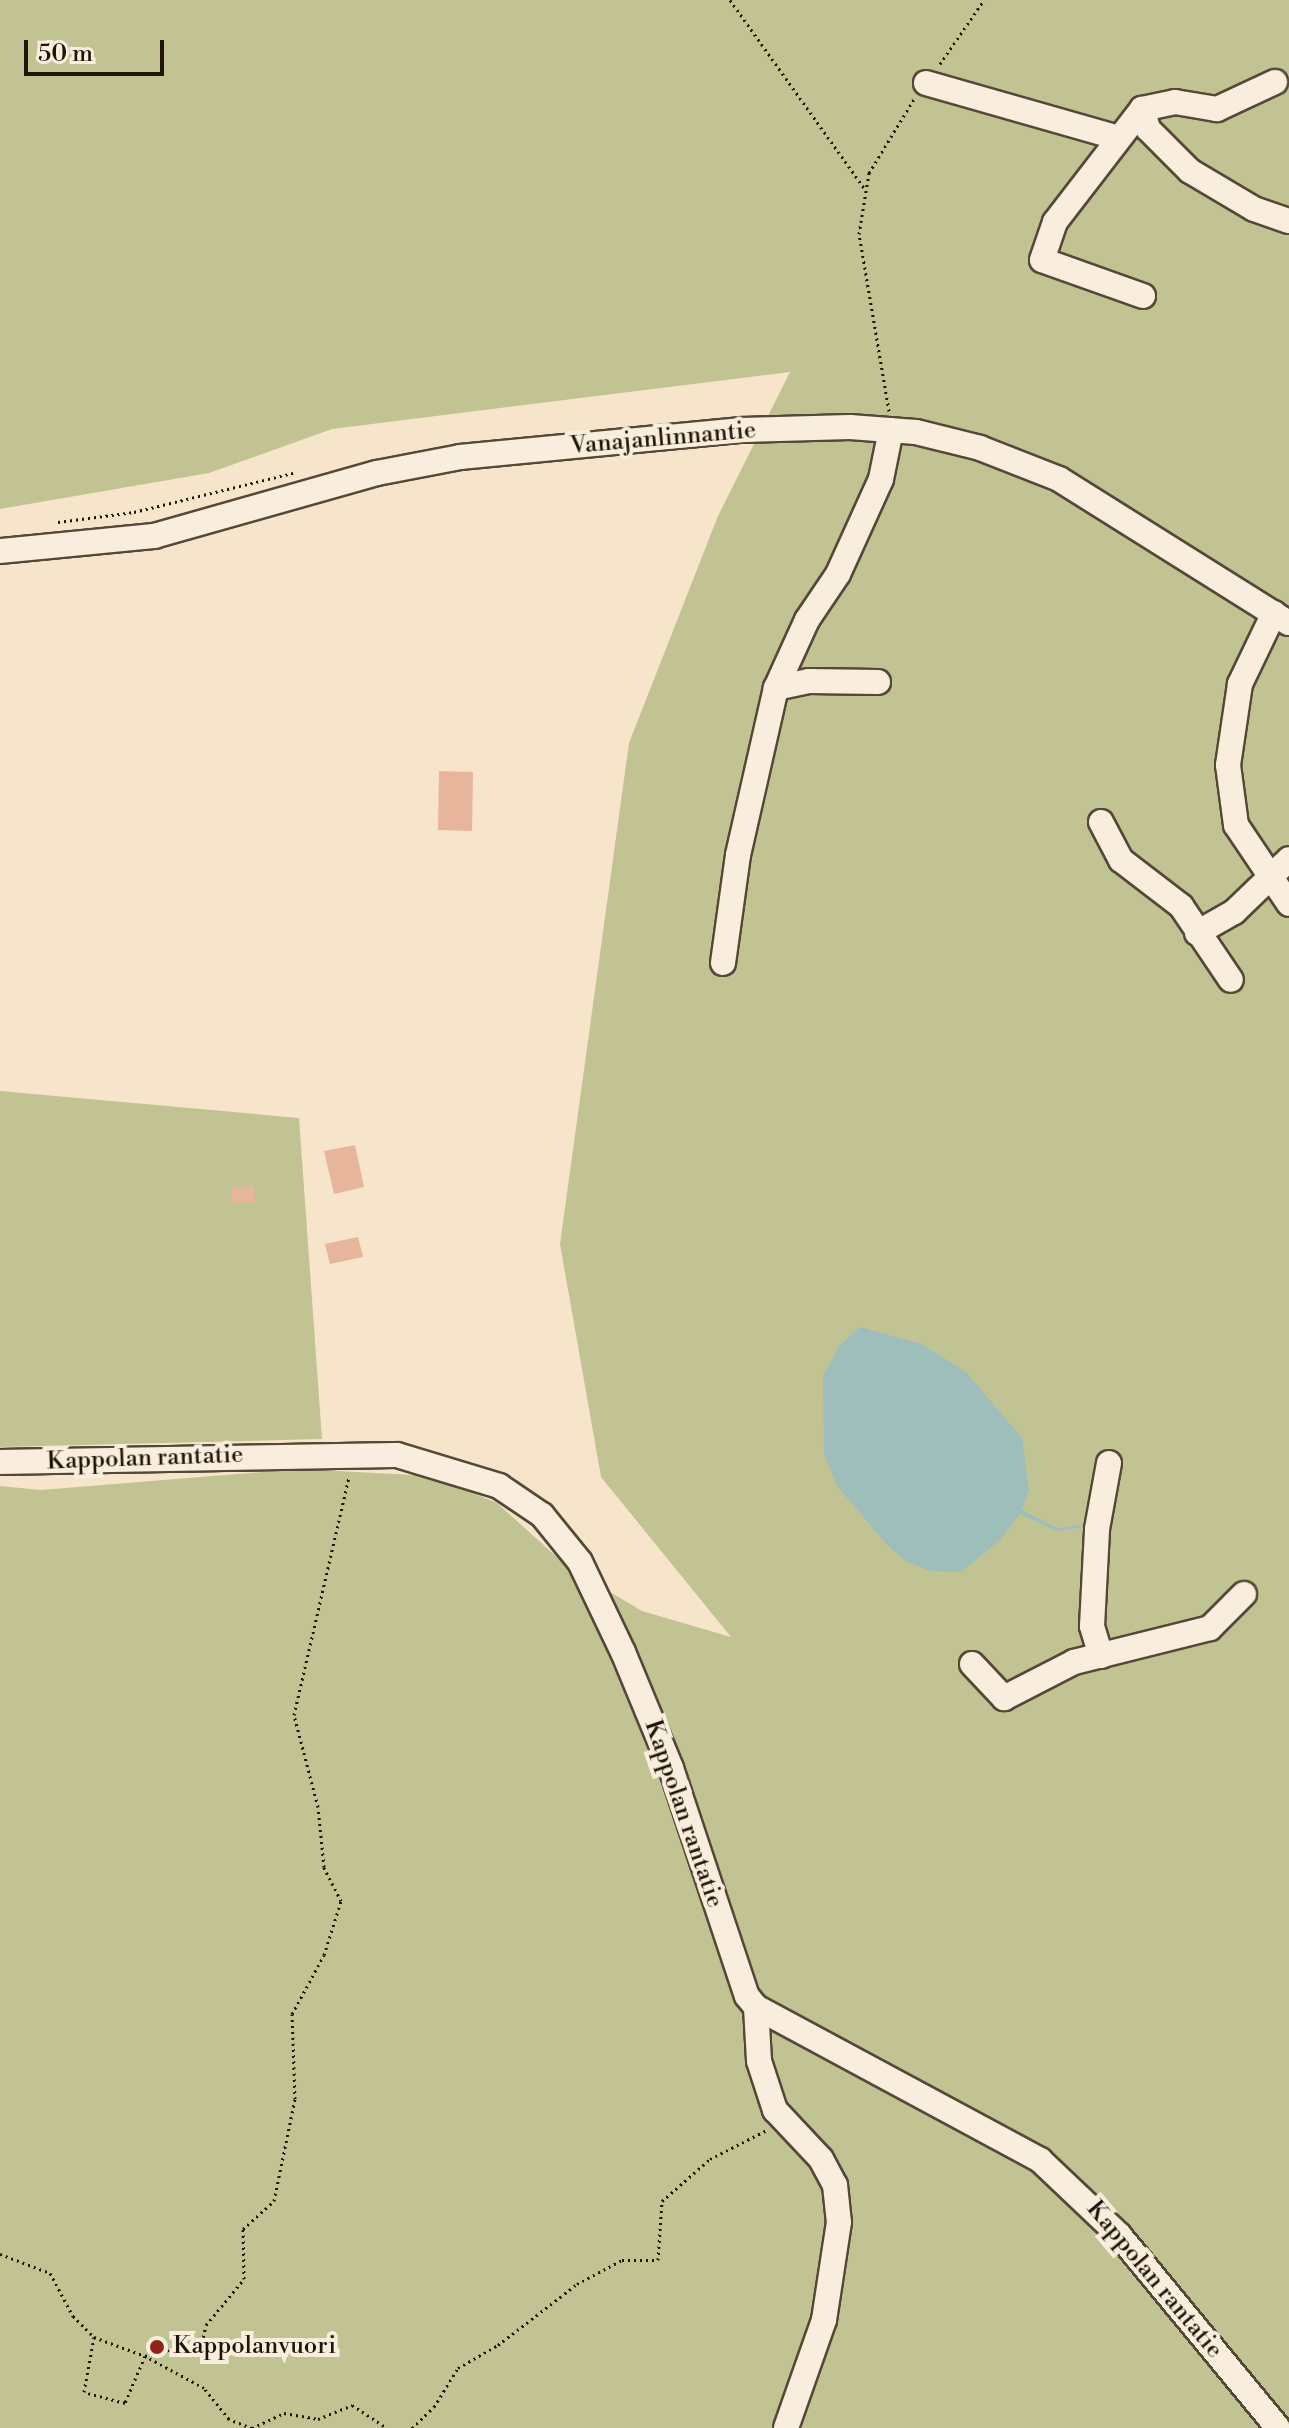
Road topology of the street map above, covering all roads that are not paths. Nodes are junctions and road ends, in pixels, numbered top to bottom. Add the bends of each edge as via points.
1 (1275, 82) dead end
2 (926, 83) road end
3 (1142, 109) junction
4 (1115, 137) junction
5 (1289, 221) edge
6 (1143, 296) dead end
7 (891, 426) junction
8 (0, 551) edge
9 (1281, 618) edge
10 (878, 682) dead end
11 (776, 688) junction
12 (1101, 822) dead end
13 (1289, 859) edge
14 (1270, 877) junction
15 (1289, 904) edge
16 (1197, 933) junction
17 (723, 963) dead end
18 (1231, 980) dead end
19 (0, 1462) edge
20 (1109, 1463) dead end
21 (1244, 1594) dead end
22 (1101, 1656) junction
23 (972, 1664) dead end
24 (756, 2007) junction
25 (786, 2428) edge
26 (1278, 2428) edge

1 - 3 street via 1217,109 1175,102
2 - 4 street
3 - 4 street
3 - 5 street via 1148,129 1190,171 1254,209
4 - 6 street via 1047,236 1042,260
7 - 8 street, Vanajanlinnantie via 742,430 460,457 377,473 154,536
7 - 9 street, Vanajanlinnantie via 980,448 1059,479
7 - 11 street via 881,479 838,574 807,620
9 - 14 street via 1240,684 1228,765 1236,825
10 - 11 street via 809,681
11 - 17 street via 738,855
12 - 16 street via 1121,860 1181,906
13 - 14 street
14 - 15 street
14 - 16 street via 1234,912
16 - 18 street
19 - 24 street, Kappolan rantatie via 354,1452 410,1458 499,1486 542,1515 580,1562 671,1768 722,1930
20 - 22 street via 1097,1529 1092,1626
21 - 22 street via 1210,1628
22 - 23 street via 1060,1669 1004,1698
24 - 25 street via 759,2061 784,2120 821,2159 835,2185 839,2222 824,2320
24 - 26 street, Kappolan rantatie via 1040,2160 1119,2235

